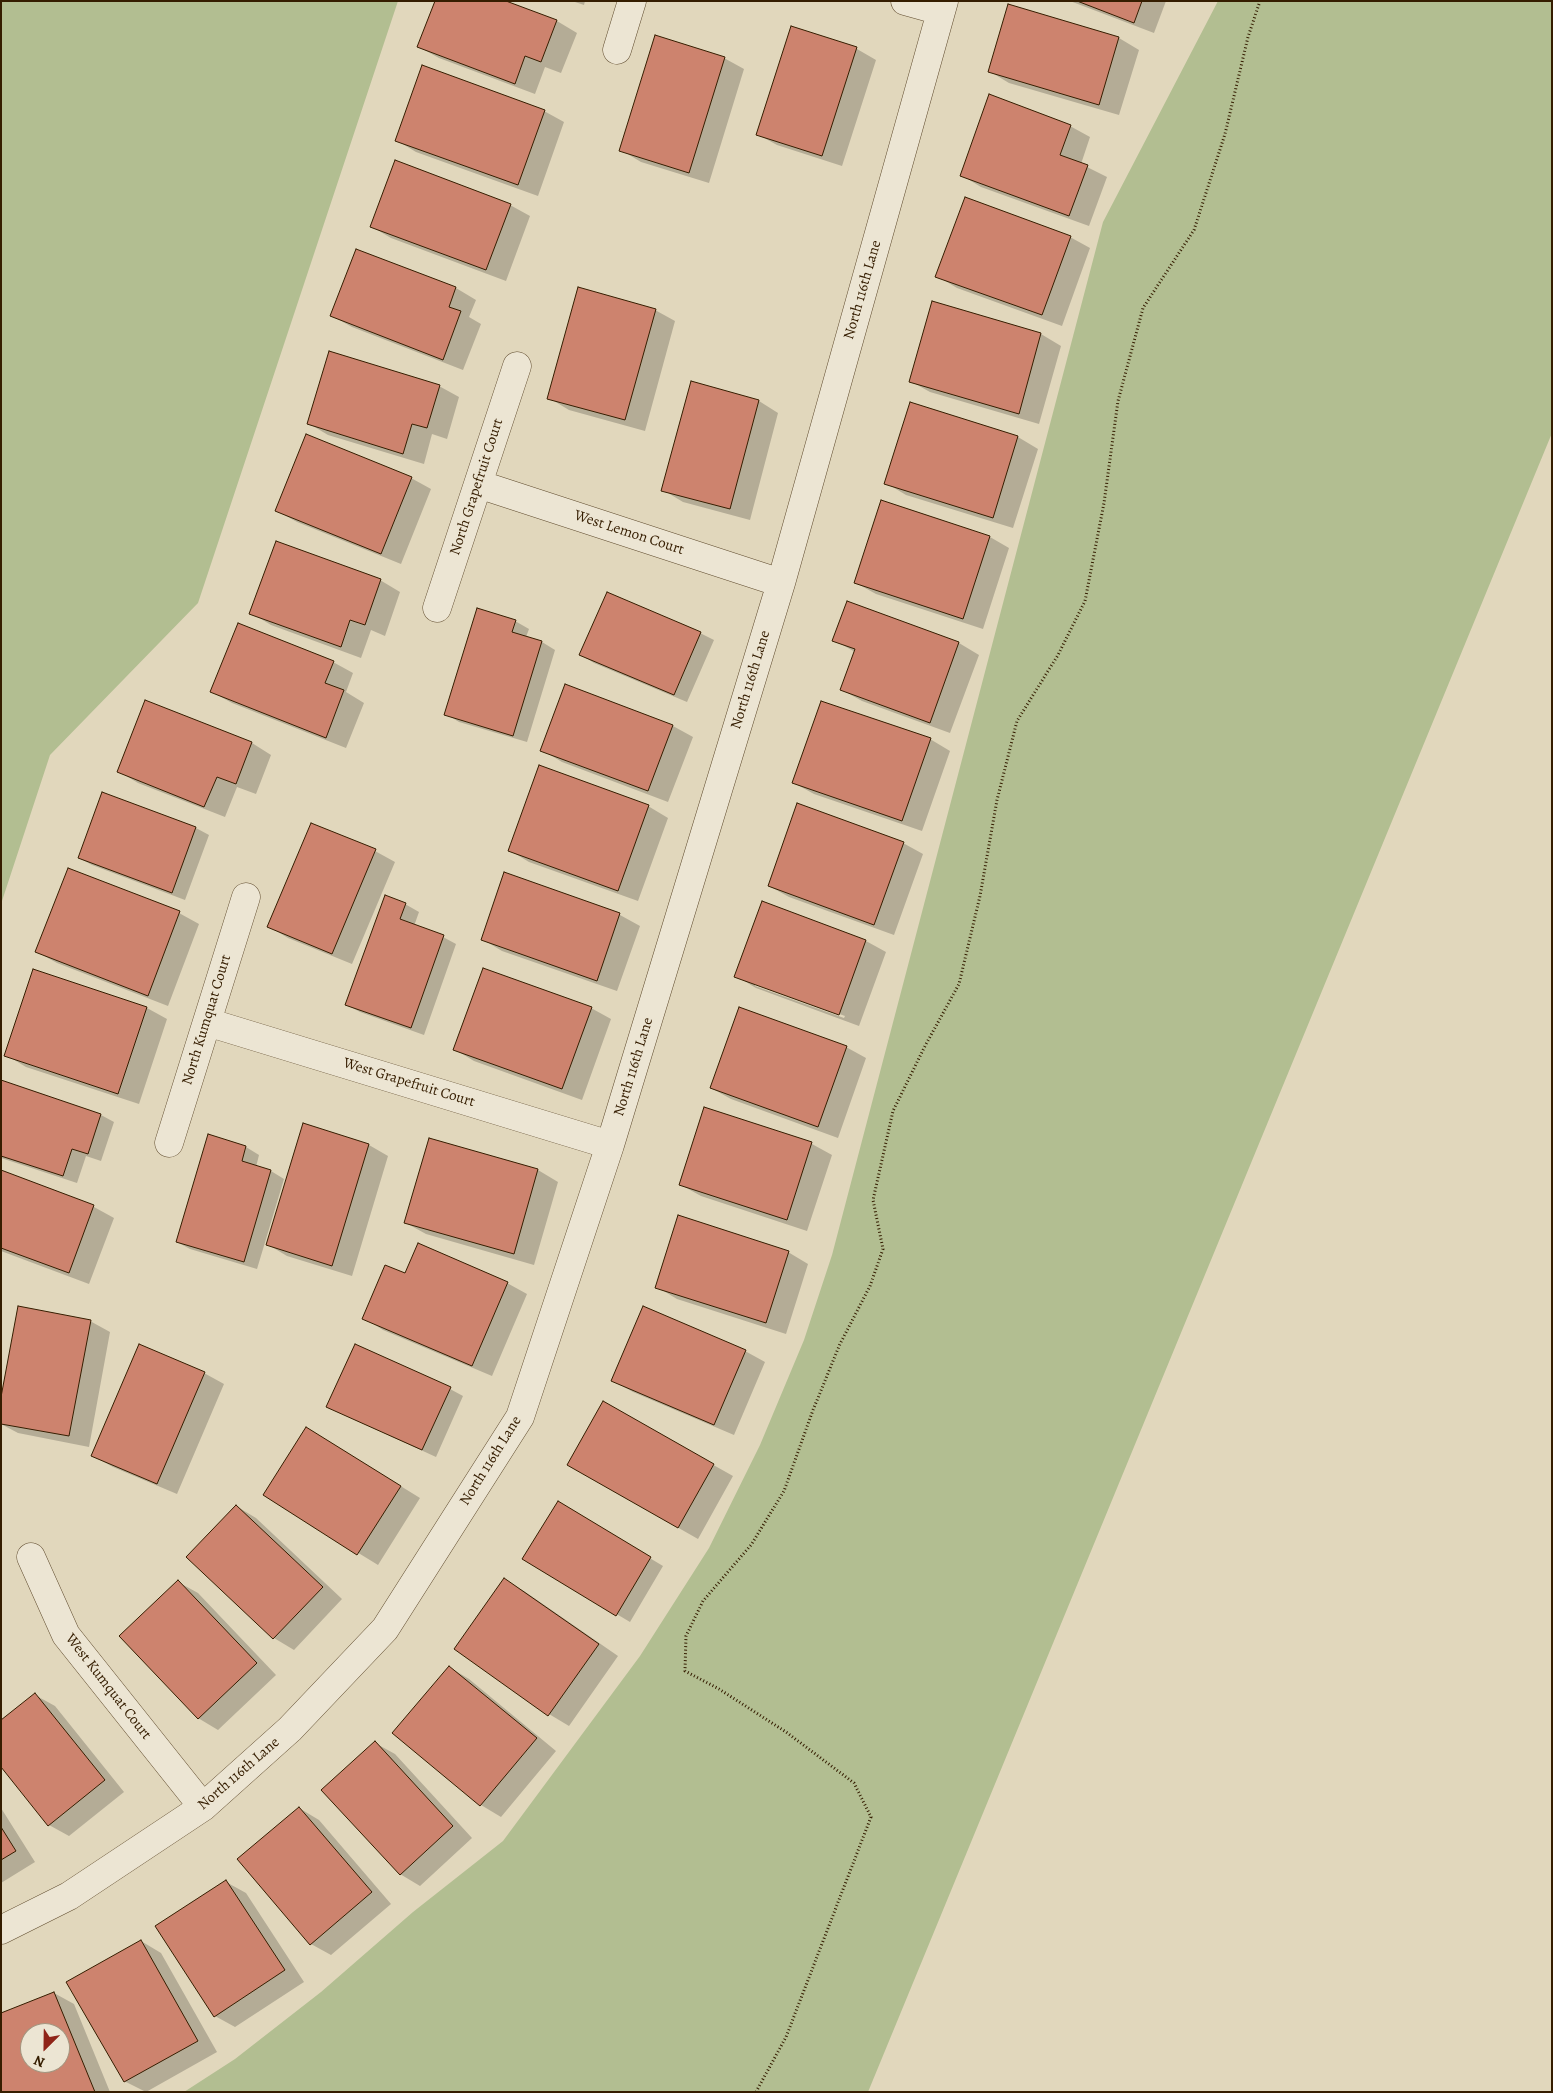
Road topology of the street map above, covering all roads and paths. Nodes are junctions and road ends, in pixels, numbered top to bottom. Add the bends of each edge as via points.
1 (632, 1) edge
2 (905, 1) edge
3 (1260, 1) edge
4 (942, 6) edge
5 (617, 50) dead end
6 (517, 366) dead end
7 (478, 484) junction
8 (781, 583) junction
9 (437, 608) dead end
10 (246, 896) dead end
11 (207, 1022) junction
12 (169, 1143) dead end
13 (610, 1145) junction
14 (31, 1557) dead end
15 (203, 1806) junction
16 (1, 1930) edge
17 (756, 2092) edge

1 - 5 street
2 - 4 street
3 - 17 path via 1248,37 1226,134 1194,230 1142,308 1118,401 1104,503 1085,600 1058,656 1017,721 997,800 980,896 959,984 893,1110 873,1200 883,1249 870,1286 840,1344 784,1491 751,1545 703,1602 686,1636 685,1670 786,1732 854,1783 871,1817 786,2037
4 - 8 street, North 116th Lane
6 - 7 street, North Grapefruit Court
7 - 8 street, West Lemon Court
7 - 9 street, North Grapefruit Court
8 - 13 street, North 116th Lane
10 - 11 street, North Kumquat Court
11 - 12 street, North Kumquat Court
11 - 13 street, West Grapefruit Court
13 - 15 street, North 116th Lane via 520,1418 385,1629 290,1729
14 - 15 street, West Kumquat Court via 66,1635
15 - 16 street, North 116th Lane via 69,1896

